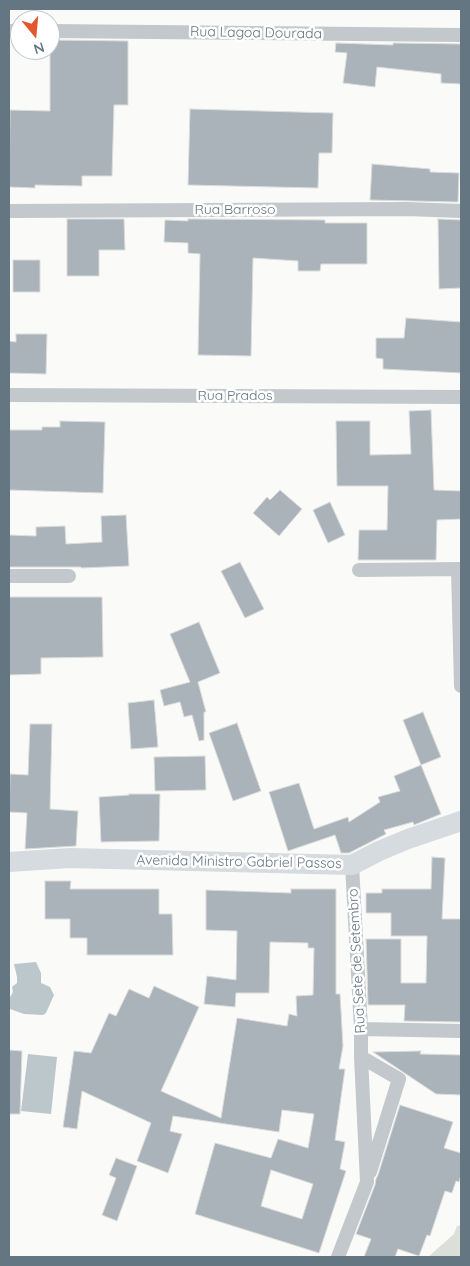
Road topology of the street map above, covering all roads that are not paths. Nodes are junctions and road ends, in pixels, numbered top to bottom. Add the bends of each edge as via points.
1 (60, 31) edge
2 (461, 35) edge
3 (9, 211) edge
4 (461, 212) edge
5 (9, 395) edge
6 (461, 397) edge
7 (359, 570) dead end
8 (460, 570) edge
9 (9, 576) edge
10 (69, 576) dead end
11 (461, 686) edge
12 (461, 821) edge
13 (9, 862) edge
14 (352, 865) junction
15 (362, 1029) junction
16 (461, 1031) edge
17 (361, 1057) junction
18 (367, 1182) junction
19 (338, 1257) edge

1 - 2 street, Rua Lagoa Dourada
3 - 4 street, Rua Barroso via 406,209
5 - 6 street, Rua Prados
7 - 8 street
8 - 11 street
9 - 10 street
12 - 14 main road, Avenida Ministro Gabriel Passos via 386,848
13 - 14 main road, Avenida Ministro Gabriel Passos via 70,858
14 - 15 street, Rua Sete de Setembro
15 - 16 street
15 - 17 street, Rua Sete de Setembro
17 - 18 street, Rua Sete de Setembro
17 - 18 street, Rua Sete de Setembro via 399,1079
18 - 19 street, Rua Sete de Setembro

